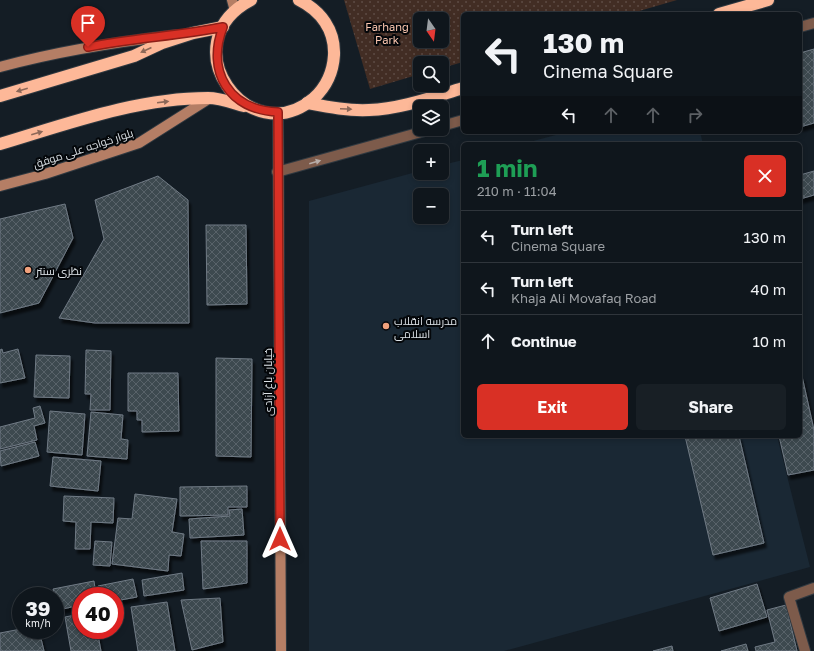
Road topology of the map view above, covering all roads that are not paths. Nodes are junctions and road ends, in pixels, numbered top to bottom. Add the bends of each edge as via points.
1 (252, 0) edge
2 (299, 0) edge
3 (768, 0) edge
4 (234, 5) edge
5 (726, 12) edge
6 (814, 23) edge
7 (802, 26) edge
8 (223, 27) junction
9 (194, 33) junction
10 (0, 67) edge
11 (461, 89) edge
12 (0, 96) edge
13 (210, 98) junction
14 (307, 103) junction
15 (252, 108) junction
16 (278, 112) junction
17 (461, 121) edge
18 (449, 124) edge
19 (413, 134) edge
20 (0, 144) edge
21 (277, 172) junction
22 (0, 186) edge
23 (814, 588) edge
24 (281, 651) edge
25 (805, 651) edge

1 - 4 highway
2 - 14 highway via 322,17 330,31 334,47 334,63 329,79 320,92
3 - 5 highway
4 - 8 highway
6 - 7 street
8 - 9 highway
8 - 15 highway via 217,42 216,58 219,73 227,88
9 - 10 street via 114,42 34,57
9 -> 12 highway via 162,43 134,56
14 -> 11 highway via 342,109 370,110 403,105
13 - 15 highway
20 -> 13 highway via 147,104
13 - 22 street, بلوار خواجه علی موفق via 139,143
14 - 16 highway via 294,110
15 - 16 highway
16 - 21 street, خیابان باغ آزادی
17 - 18 street
21 -> 19 street
21 - 24 street, خیابان باغ آزادی
23 - 25 street via 789,597

